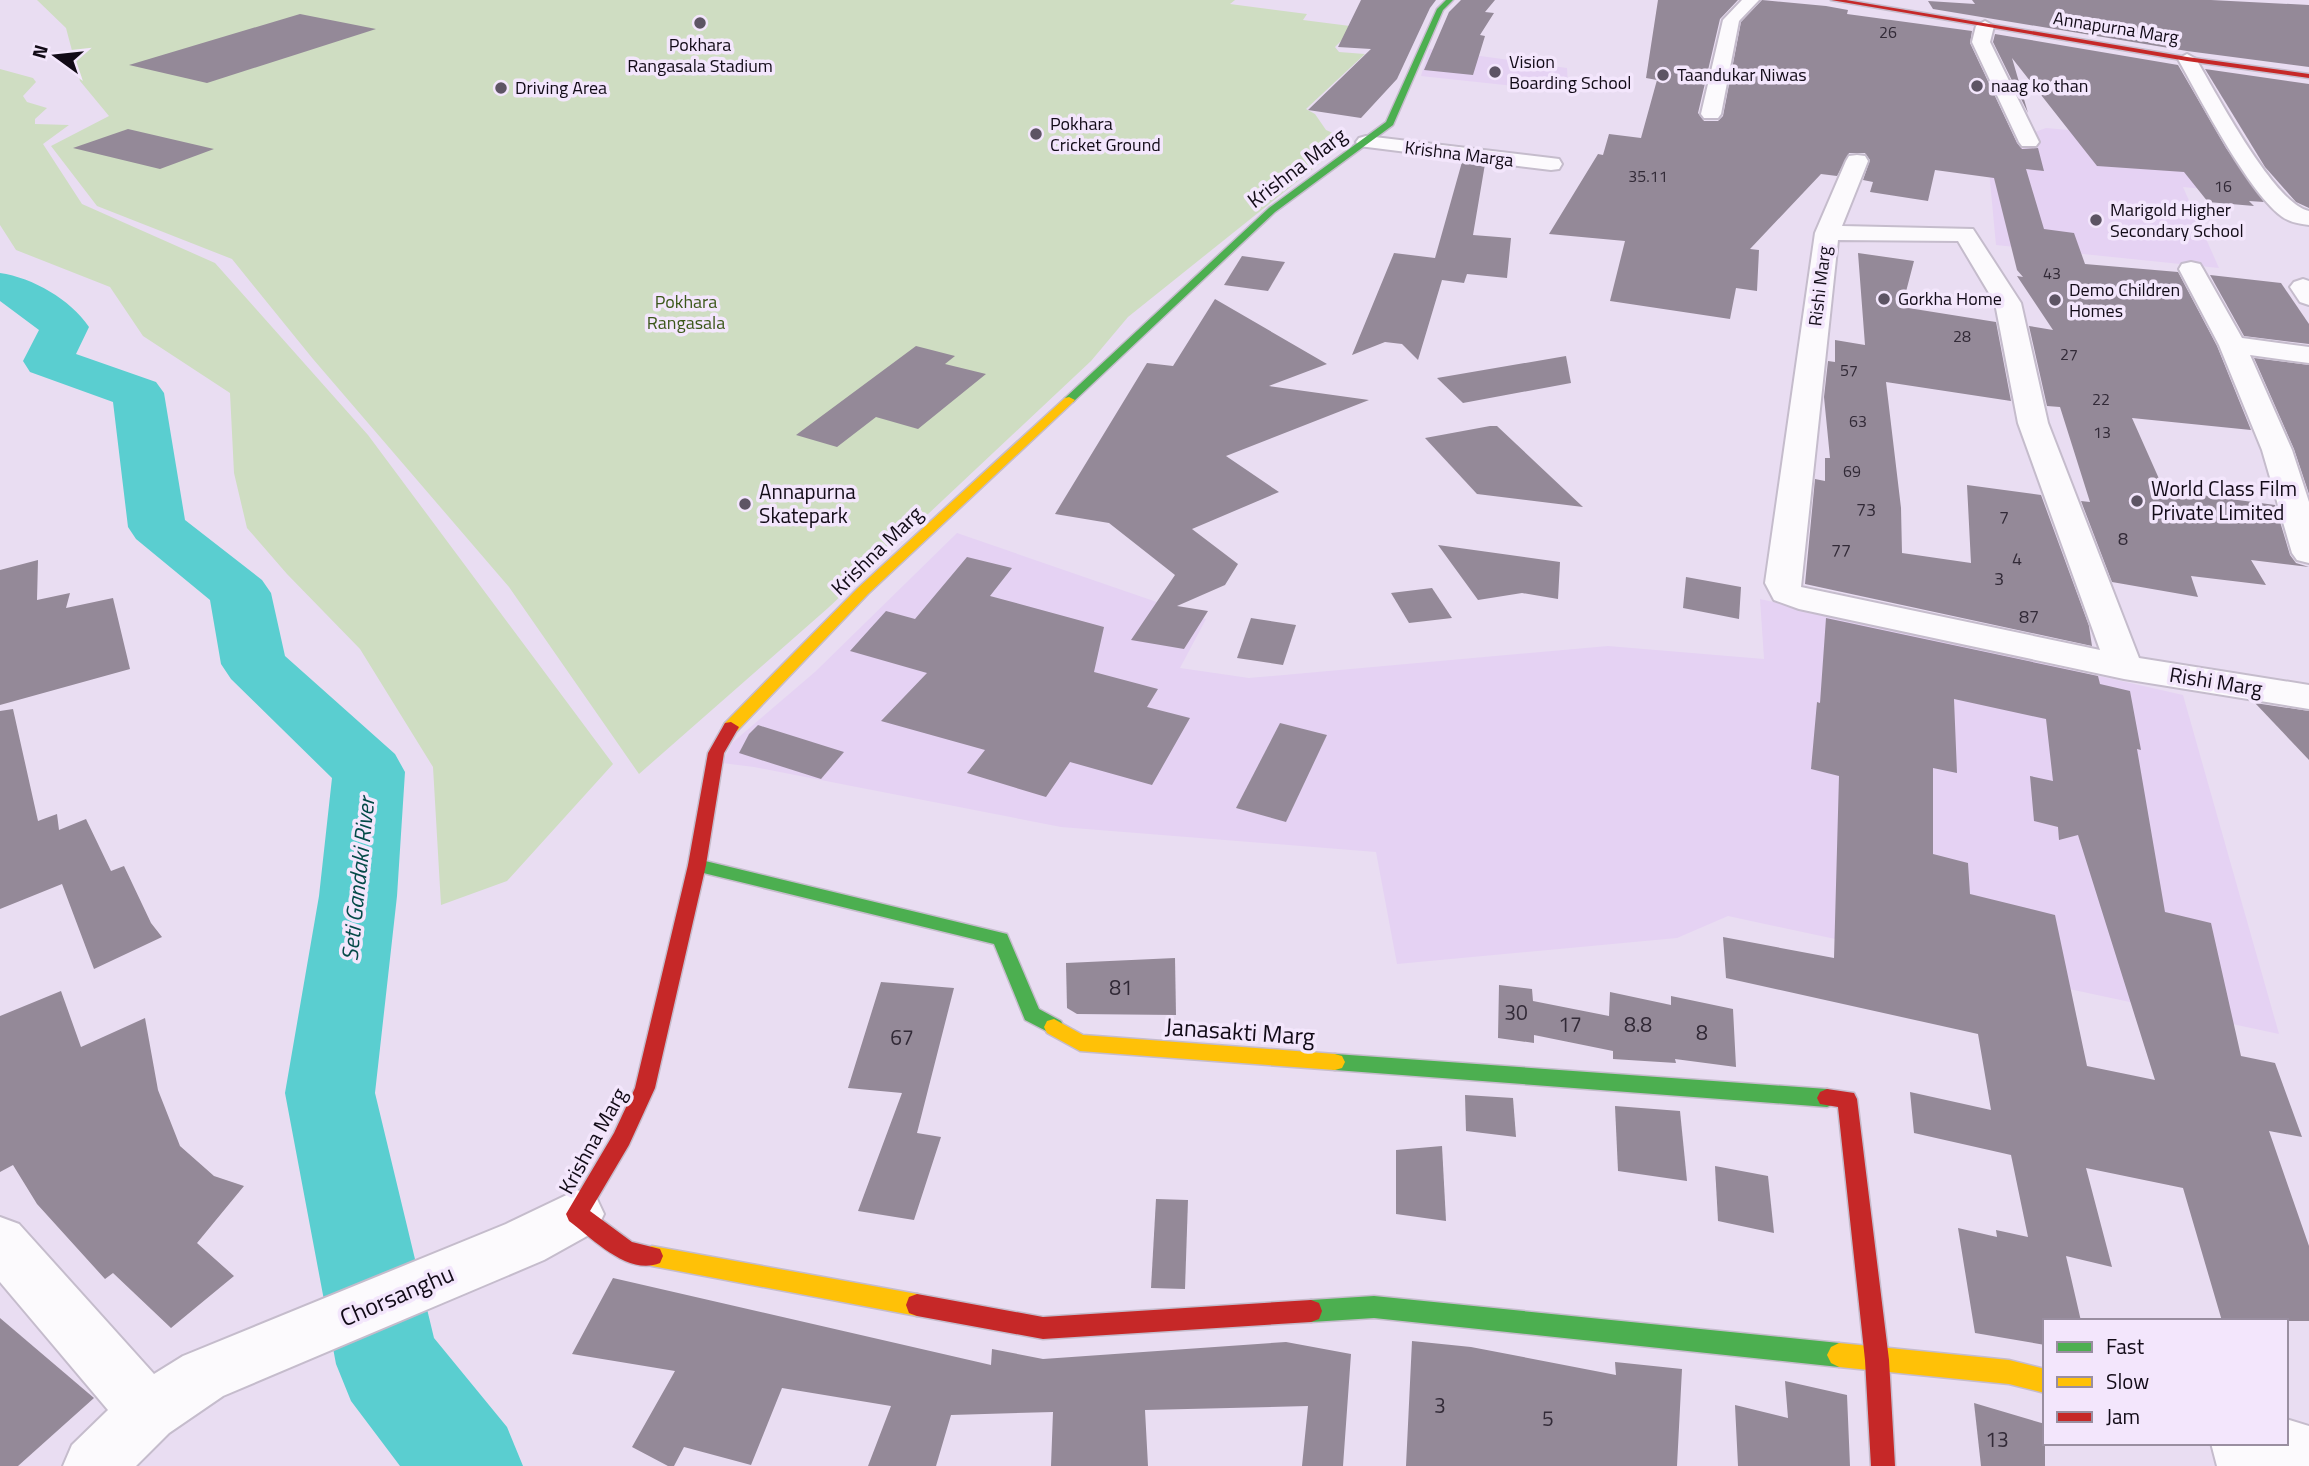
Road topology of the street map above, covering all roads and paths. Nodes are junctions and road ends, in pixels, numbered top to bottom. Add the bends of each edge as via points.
1 (1450, 0) edge
2 (1751, 0) edge
3 (1834, 0) edge
4 (1985, 26) junction
5 (2187, 59) junction
6 (2309, 76) edge
7 (1711, 114) dead end
8 (1366, 142) junction
9 (2029, 142) dead end
10 (1857, 161) dead end
11 (1552, 164) dead end
12 (2309, 218) edge
13 (1826, 233) junction
14 (2191, 269) dead end
15 (2232, 345) junction
16 (2309, 355) edge
17 (2309, 553) edge
18 (2124, 667) junction
19 (2309, 697) edge
20 (696, 865) junction
21 (577, 1214) junction
22 (0, 1242) edge
23 (1877, 1360) junction
24 (2043, 1380) edge
25 (148, 1412) junction
26 (2242, 1445) edge
27 (2274, 1445) edge
28 (2309, 1456) edge
29 (93, 1466) edge
30 (1883, 1466) edge
31 (2247, 1466) edge

1 - 8 street, Krishna Marg via 1440,9 1390,123
2 - 7 street via 1731,20
3 - 4 street, Annapurna Marg
4 - 5 street, Annapurna Marg
4 - 9 street via 1981,42
5 - 6 street, Annapurna Marg
5 - 12 street via 2234,143 2279,202 2294,215
8 - 11 street, Krishna Marga
8 - 20 street, Krishna Marg via 1272,210 863,591 732,725 716,752
10 - 13 street
13 - 18 street, Rishi Marg via 1965,234 2008,303 2034,423
13 - 18 street, Rishi Marg via 1782,583 1786,593
14 - 15 street
15 - 16 street
15 - 17 street via 2277,450
18 - 19 street, Rishi Marg
20 - 21 street, Krishna Marg via 646,1088
20 - 23 street, Janasakti Marg via 1001,939 1032,1014 1080,1043 1847,1099
21 - 23 street, Krishna Marg via 627,1251 1043,1328 1374,1307
21 - 25 street, Chorsanghu via 525,1242 203,1376
22 - 25 street
23 - 24 street via 2008,1371
23 - 30 street
25 - 29 street, Chorsanghu
26 - 31 street
27 - 28 street

